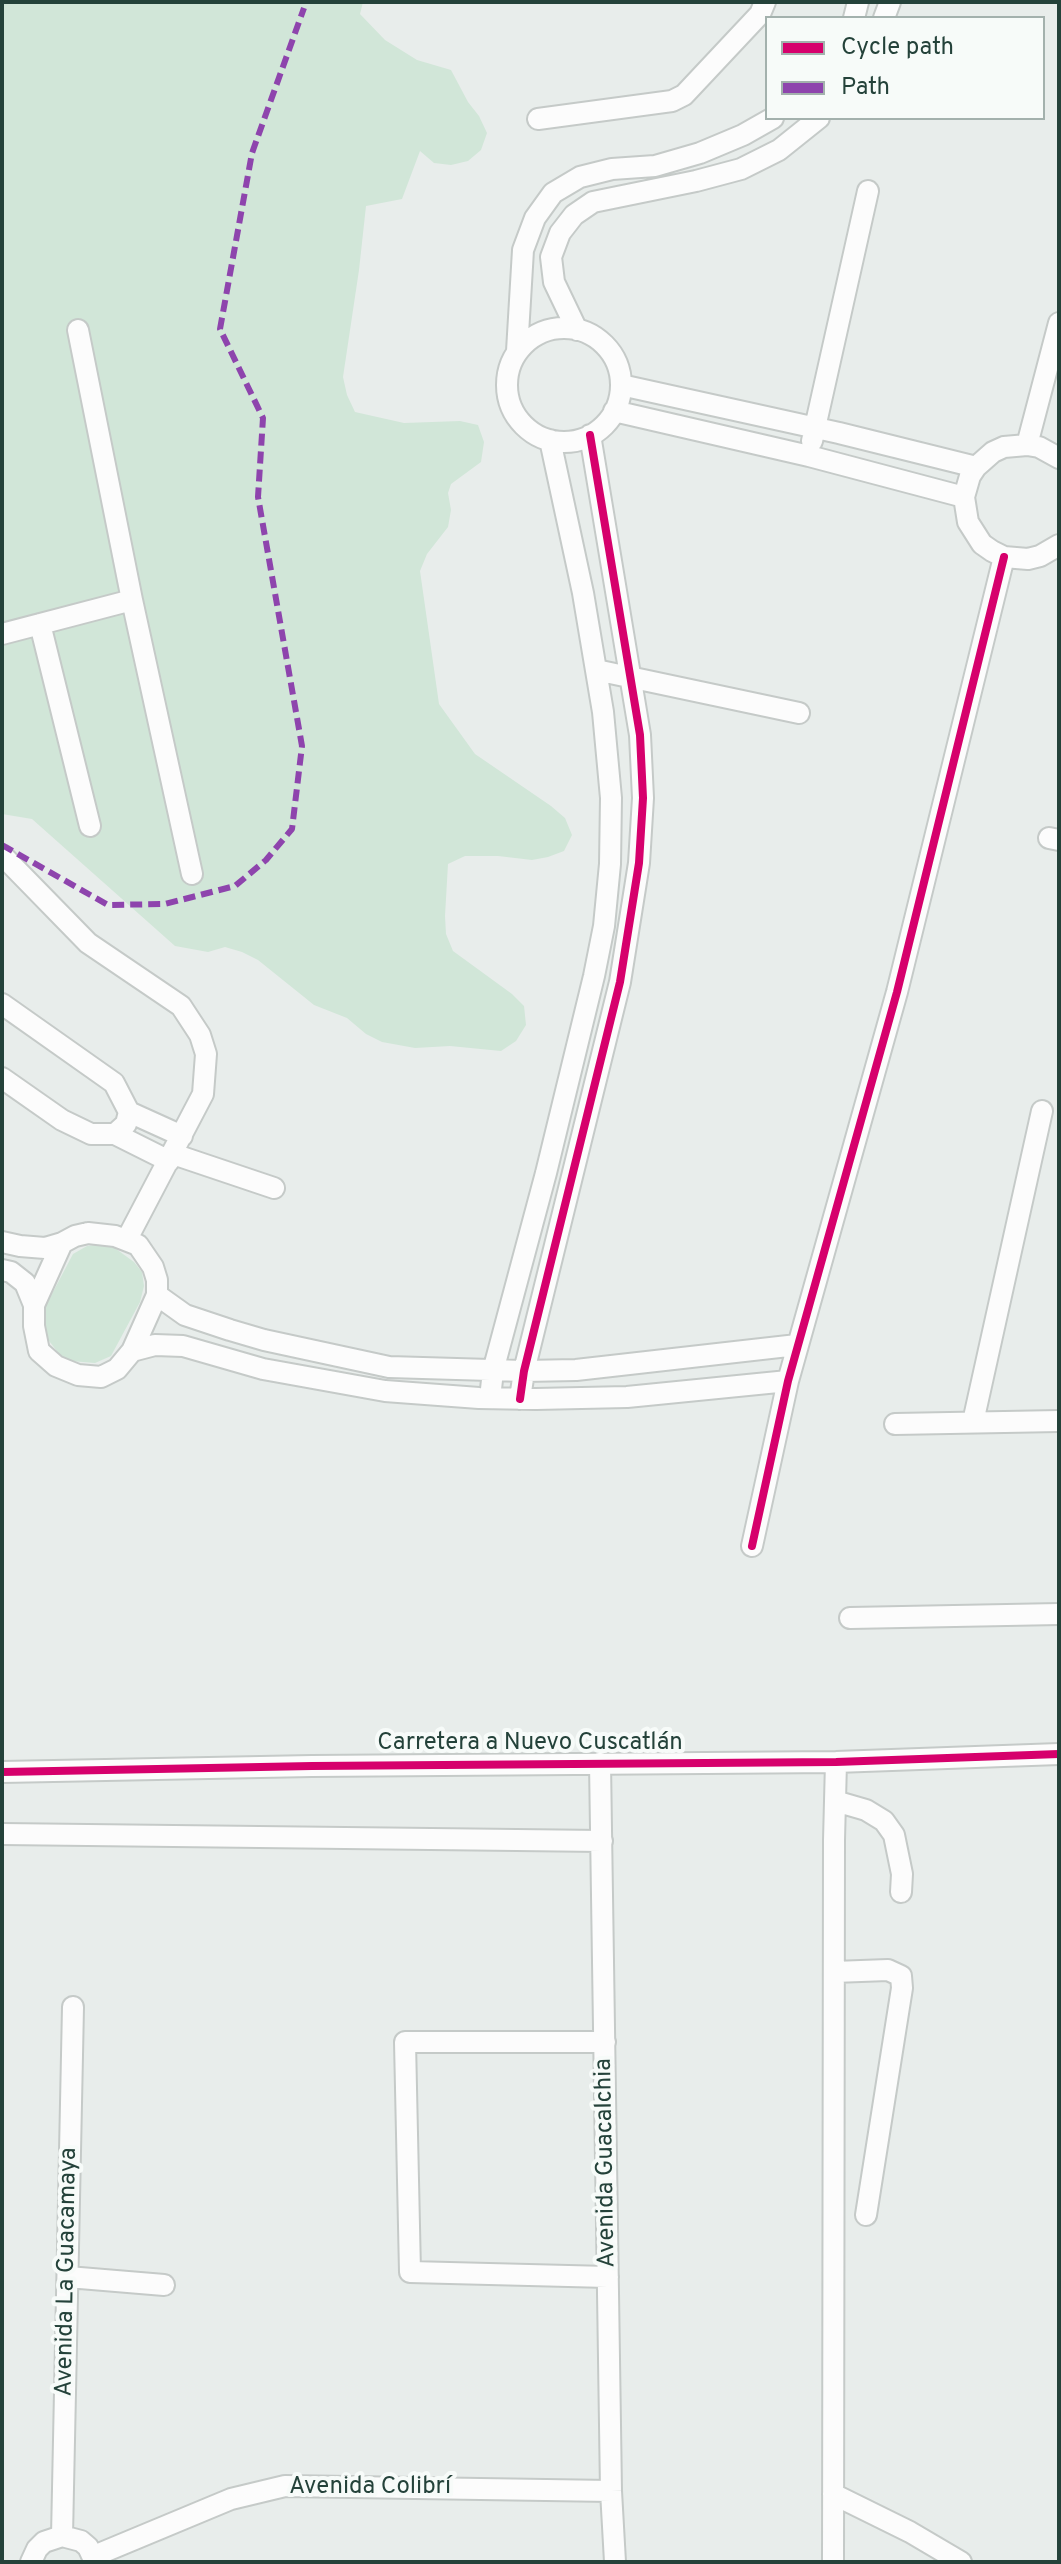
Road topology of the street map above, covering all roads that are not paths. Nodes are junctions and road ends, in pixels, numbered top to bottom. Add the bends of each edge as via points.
1 (765, 2) edge
2 (538, 119) dead end
3 (769, 120) edge
4 (816, 120) edge
5 (868, 191) dead end
6 (1059, 323) edge
7 (78, 330) dead end
8 (577, 330) junction
9 (517, 351) junction
10 (621, 385) junction
11 (614, 411) junction
12 (815, 428) junction
13 (590, 435) junction
14 (550, 440) junction
15 (1027, 445) junction
16 (809, 456) junction
17 (1059, 458) edge
18 (976, 467) junction
19 (964, 497) junction
20 (1059, 545) edge
21 (1004, 557) junction
22 (132, 600) junction
23 (40, 624) junction
24 (2, 634) edge
25 (596, 670) junction
26 (629, 677) junction
27 (799, 713) dead end
28 (90, 826) dead end
29 (2, 855) edge
30 (192, 874) dead end
31 (2, 1004) edge
32 (2, 1078) edge
33 (1042, 1111) dead end
34 (129, 1112) junction
35 (115, 1134) junction
36 (174, 1150) junction
37 (274, 1188) dead end
38 (127, 1239) junction
39 (2, 1242) edge
40 (62, 1243) junction
41 (2, 1270) edge
42 (157, 1295) junction
43 (34, 1305) junction
44 (797, 1345) junction
45 (132, 1351) junction
46 (493, 1371) junction
47 (524, 1371) junction
48 (788, 1381) junction
49 (490, 1398) junction
50 (520, 1399) junction
51 (1059, 1421) edge
52 (973, 1422) junction
53 (895, 1424) dead end
54 (752, 1546) dead end
55 (1059, 1614) edge
56 (850, 1618) dead end
57 (1059, 1754) edge
58 (836, 1762) junction
59 (600, 1763) junction
60 (2, 1772) edge
61 (835, 1801) junction
62 (2, 1834) edge
63 (602, 1841) junction
64 (901, 1892) dead end
65 (834, 1972) junction
66 (73, 2007) dead end
67 (605, 2042) junction
68 (866, 2215) dead end
69 (68, 2277) junction
70 (608, 2277) junction
71 (164, 2285) dead end
72 (611, 2491) junction
73 (833, 2494) junction
74 (62, 2536) junction
75 (95, 2559) edge
76 (31, 2562) edge
77 (615, 2562) edge
78 (833, 2562) edge
79 (961, 2562) edge

1 - 2 street via 760,14 684,95
3 - 9 street via 700,153 580,177 553,193 535,218 523,250
4 - 8 street via 779,150 741,169 593,202 574,215 551,257 554,282
5 - 12 street
6 - 15 street
7 - 22 street
8 - 9 street via 544,332
8 - 10 street via 605,346 617,364
9 - 14 street via 507,377 510,404 526,427
10 - 11 street
10 - 12 street
11 - 13 street
11 - 16 street
12 - 16 street
12 - 18 street
13 - 14 street
13 - 26 street
14 - 25 street
15 - 17 street
15 - 18 street via 993,452
16 - 19 street
18 - 19 street
19 - 21 street via 974,534
20 - 21 street via 1028,559
21 - 44 street via 897,992
22 - 23 street
22 - 30 street
23 - 24 street
23 - 28 street
25 - 26 street
25 - 46 street via 611,798 604,926
26 - 27 street
26 - 47 street via 640,735 643,798 630,930
29 - 36 street via 88,943 181,1006 200,1035 206,1054 203,1094
31 - 34 street via 114,1083
32 - 35 street via 62,1120 91,1134
33 - 52 street
34 - 35 street
34 - 36 street
35 - 36 street
36 - 37 street
36 - 38 street
38 - 40 street via 88,1233
38 - 42 street via 153,1267
39 - 40 street via 45,1248
40 - 43 street
41 - 43 street via 25,1283
42 - 45 street
42 - 46 street via 185,1315 322,1354 389,1367
43 - 45 street via 39,1351 56,1366 101,1377 117,1369
44 - 47 street via 630,1365
44 - 48 street
45 - 49 street via 183,1346 263,1369 370,1388
46 - 47 street
46 - 49 street
47 - 50 street
48 - 50 street via 627,1397
48 - 54 street
49 - 50 street
51 - 52 street
52 - 53 street
55 - 56 street
57 - 58 street, Carretera a Nuevo Cuscatlán
58 - 59 street, Carretera a Nuevo Cuscatlán
58 - 61 street
59 - 60 street, Carretera a Nuevo Cuscatlán
59 - 63 street, Avenida Guacalchia
61 - 64 street via 884,1821 894,1835
61 - 65 street
62 - 63 street
63 - 67 street, Avenida Guacalchia
65 - 68 street via 888,1970 901,1976
65 - 73 street
66 - 69 street, Avenida La Guacamaya
67 - 70 street, Avenida Guacalchia
67 - 70 street via 405,2042 410,2272
69 - 71 street
69 - 74 street, Avenida La Guacamaya
70 - 72 street, Avenida Guacalchia
72 - 75 street, Avenida Colibrí via 285,2486 231,2499
72 - 77 street, Avenida Guacalchia
73 - 78 street
73 - 79 street
74 - 75 street via 81,2541
74 - 76 street via 44,2542

